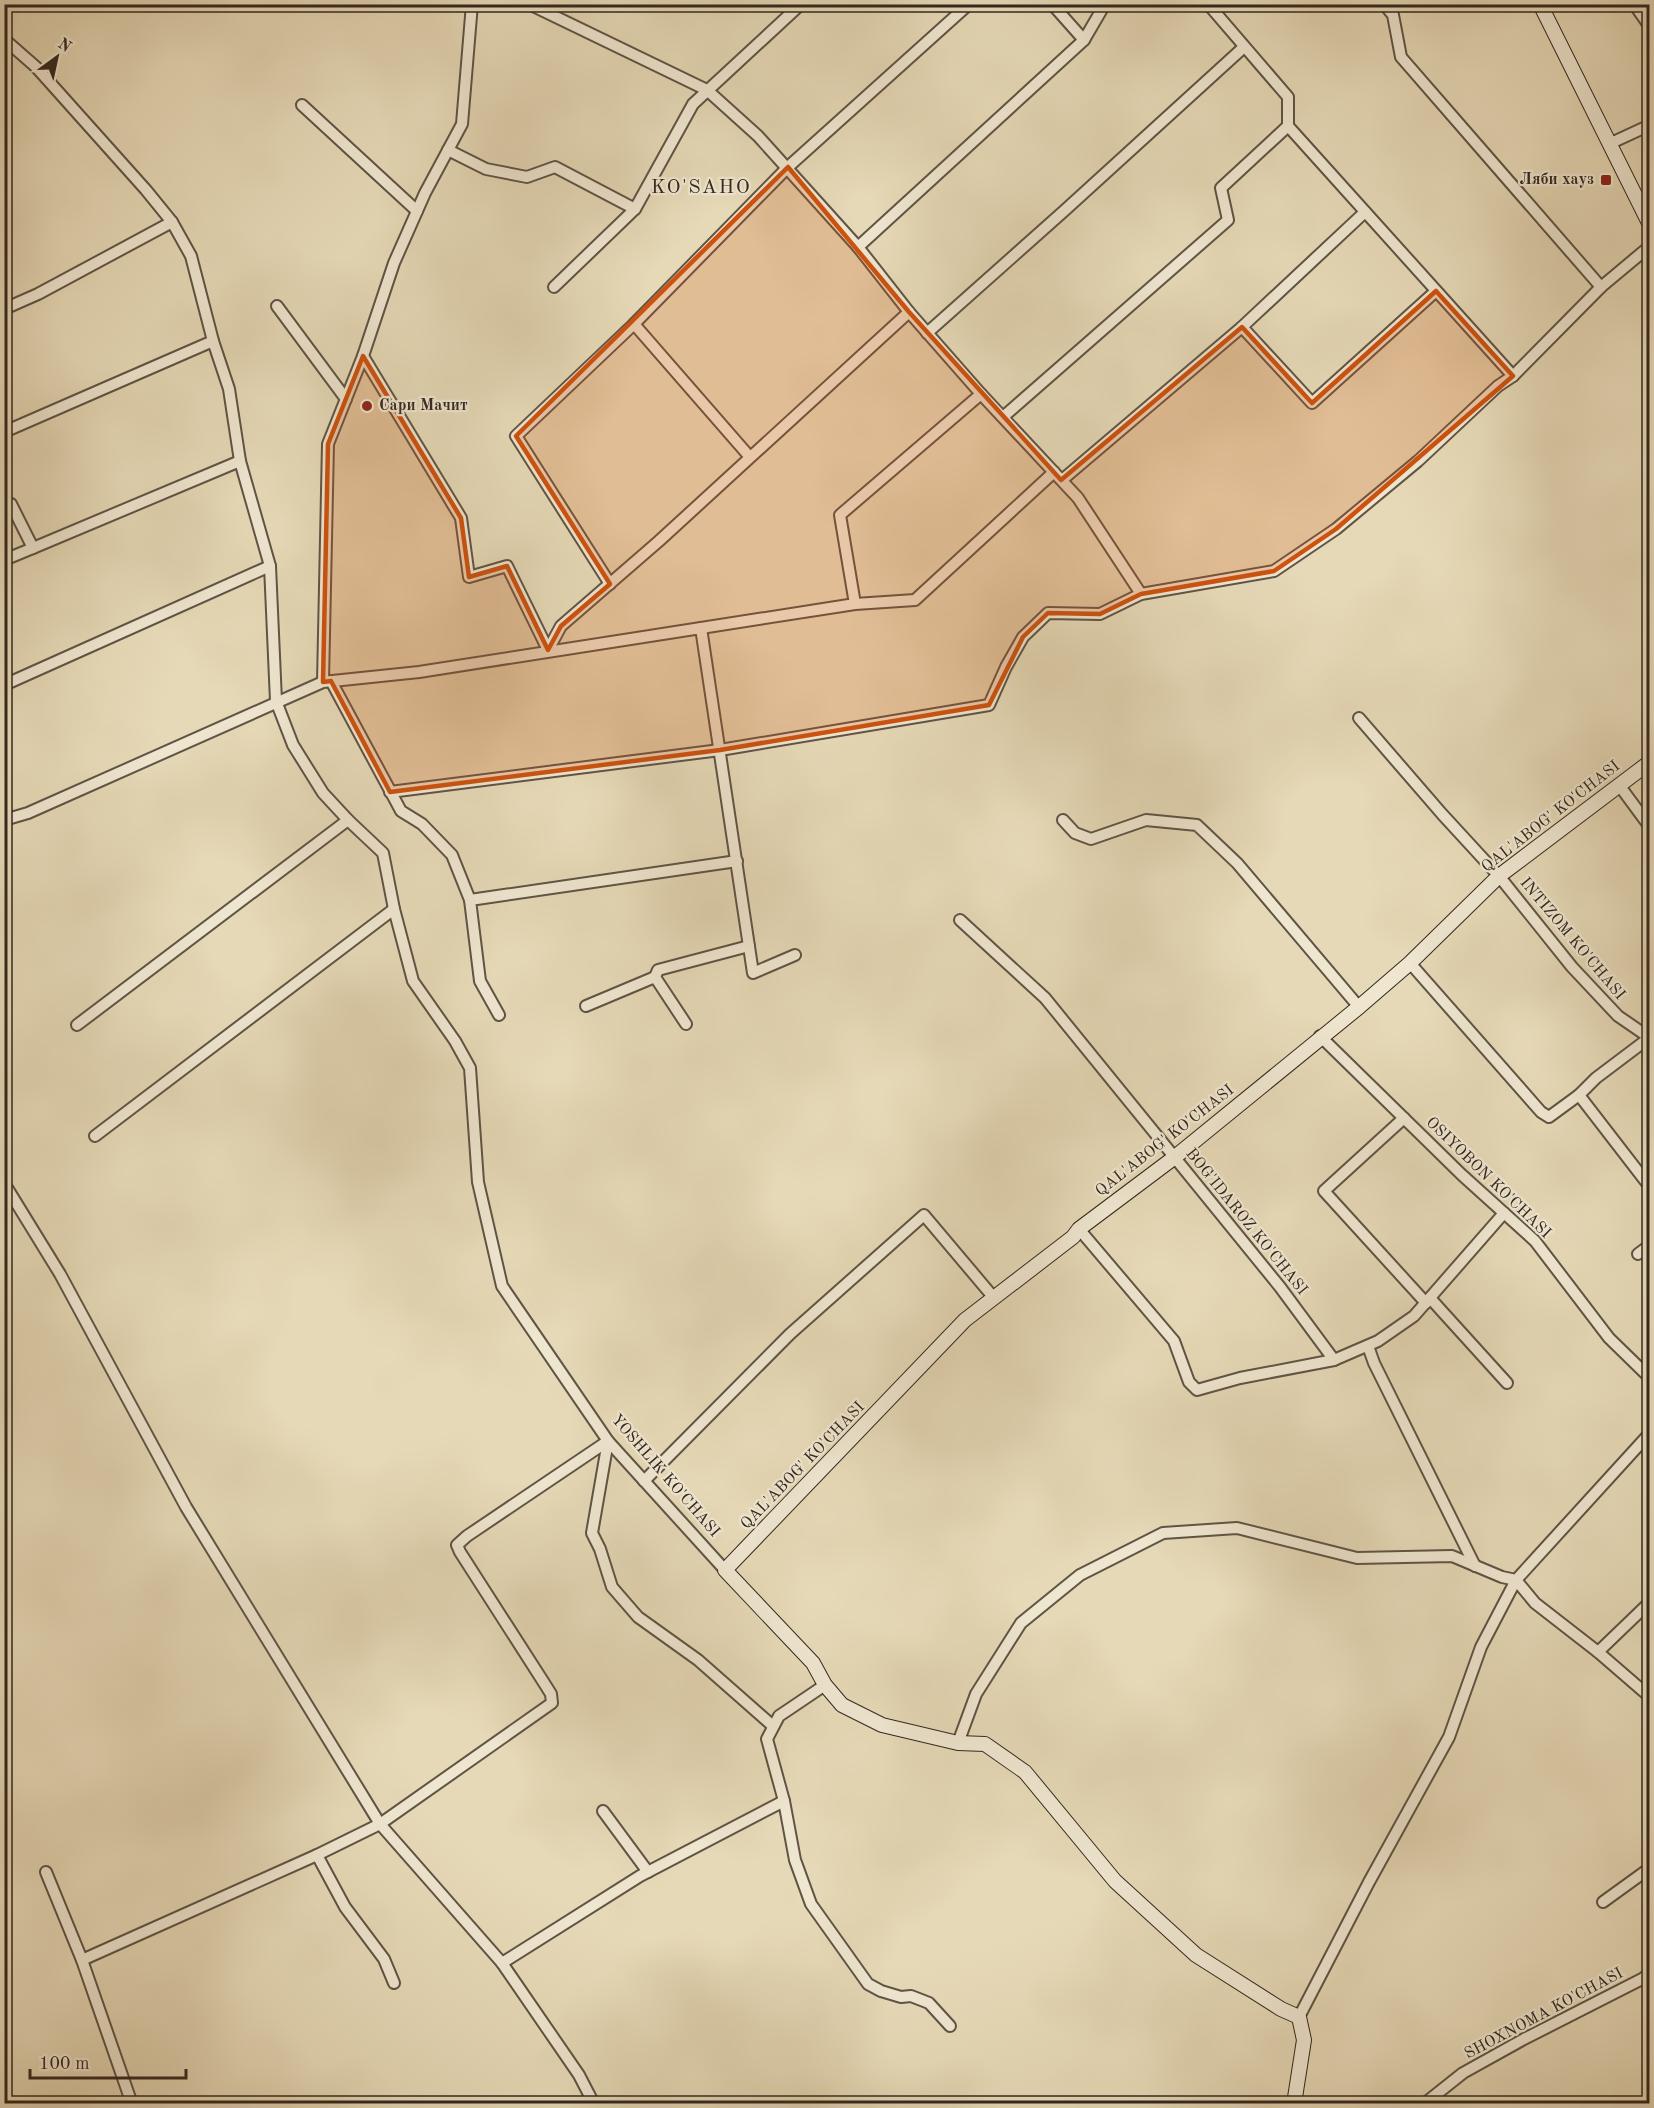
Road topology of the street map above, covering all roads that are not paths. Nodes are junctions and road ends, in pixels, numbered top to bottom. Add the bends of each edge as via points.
1 (472, 4) edge
2 (529, 4) edge
3 (801, 4) edge
4 (969, 4) edge
5 (1052, 4) edge
6 (1105, 4) edge
7 (1208, 4) edge
8 (1384, 4) edge
9 (1540, 4) edge
10 (1634, 4) edge
11 (1650, 27) edge
12 (4, 39) edge
13 (1084, 40) junction
14 (1244, 46) junction
15 (707, 90) junction
16 (302, 105) dead end
17 (1650, 125) edge
18 (1288, 126) junction
19 (1609, 144) junction
20 (448, 150) junction
21 (788, 167) junction
22 (635, 209) junction
23 (417, 211) junction
24 (1365, 212) junction
25 (172, 222) junction
26 (1650, 225) edge
27 (1650, 246) edge
28 (858, 247) junction
29 (554, 287) dead end
30 (1601, 287) junction
31 (1436, 291) junction
32 (277, 306) dead end
33 (4, 309) edge
34 (909, 312) junction
35 (634, 324) junction
36 (1242, 327) junction
37 (927, 333) junction
38 (213, 340) junction
39 (363, 356) junction
40 (1513, 376) junction
41 (981, 394) junction
42 (346, 399) junction
43 (1003, 417) junction
44 (4, 432) edge
45 (749, 456) junction
46 (240, 461) junction
47 (1058, 476) junction
48 (11, 504) dead end
49 (33, 548) junction
50 (4, 560) edge
51 (270, 566) junction
52 (610, 584) junction
53 (1141, 594) junction
54 (855, 604) junction
55 (701, 628) junction
56 (548, 650) junction
57 (327, 681) junction
58 (4, 685) edge
59 (276, 701) junction
60 (1359, 718) dead end
61 (720, 750) junction
62 (1650, 762) edge
63 (1619, 785) junction
64 (390, 792) junction
65 (4, 820) edge
66 (348, 820) junction
67 (1063, 820) dead end
68 (1650, 827) edge
69 (737, 861) junction
70 (1499, 876) junction
71 (470, 900) junction
72 (394, 909) junction
73 (960, 920) dead end
74 (749, 946) junction
75 (795, 955) dead end
76 (1410, 963) junction
77 (655, 977) junction
78 (586, 1006) dead end
79 (1359, 1006) junction
80 (499, 1015) dead end
81 (686, 1024) dead end
82 (77, 1025) dead end
83 (1320, 1036) junction
84 (1649, 1038) edge
85 (1579, 1095) junction
86 (1404, 1119) junction
87 (95, 1136) dead end
88 (1174, 1157) junction
89 (4, 1183) edge
90 (1650, 1188) edge
91 (1504, 1214) junction
92 (1079, 1229) junction
93 (1650, 1245) edge
94 (1638, 1254) dead end
95 (994, 1298) junction
96 (1428, 1300) junction
97 (1368, 1346) junction
98 (1334, 1360) junction
99 (1650, 1378) edge
100 (1507, 1383) dead end
101 (1650, 1433) edge
102 (608, 1441) junction
103 (644, 1481) junction
104 (1476, 1566) junction
105 (725, 1570) junction
106 (1516, 1580) junction
107 (1650, 1602) edge
108 (1598, 1652) junction
109 (825, 1685) junction
110 (1650, 1697) edge
111 (773, 1726) junction
112 (958, 1743) junction
113 (784, 1801) junction
114 (603, 1811) dead end
115 (380, 1824) junction
116 (316, 1855) junction
117 (1650, 1868) edge
118 (46, 1872) dead end
119 (648, 1872) junction
120 (1603, 1902) dead end
121 (82, 1960) junction
122 (502, 1963) junction
123 (1650, 1973) edge
124 (394, 1983) dead end
125 (1299, 2017) junction
126 (950, 2026) dead end
127 (132, 2103) edge
128 (594, 2103) edge
129 (1294, 2103) edge
130 (1424, 2103) edge

1 - 20 street via 462,124
2 - 15 street
3 - 15 street
4 - 21 street
5 - 13 street
6 - 13 street
7 - 14 street
8 - 30 street via 1393,15 1401,57
9 - 19 street
10 - 11 street
12 - 25 street, YOSHLIK KO'CHASI via 36,67
13 - 28 street
14 - 18 street via 1288,98
14 - 37 street
15 - 21 street
15 - 22 street via 693,104
16 - 23 street
17 - 19 street
18 - 24 street
18 - 43 street via 1221,188 1228,220
19 - 26 street
20 - 22 street via 486,169 527,177 555,167
20 - 23 street
21 - 28 street
21 - 35 street
22 - 29 street
23 - 39 street via 394,264
24 - 31 street
24 - 36 street
25 - 33 street
25 - 38 street, YOSHLIK KO'CHASI via 191,256
27 - 30 street
28 - 34 street
30 - 40 street
31 - 36 street via 1312,403
31 - 40 street
32 - 42 street
34 - 37 street
34 - 45 street
35 - 45 street
35 - 52 street via 516,436
36 - 47 street
37 - 41 street
38 - 44 street
38 - 46 street, YOSHLIK KO'CHASI via 230,389
39 - 42 street
39 - 56 street via 461,518 469,577 507,566
40 - 53 street via 1336,529 1274,571
41 - 43 street
41 - 54 street via 840,515
42 - 57 street via 328,444
43 - 47 street
45 - 52 street
46 - 49 street
46 - 51 street, YOSHLIK KO'CHASI
47 - 53 street via 1083,506
47 - 54 street via 915,600
48 - 49 street
49 - 50 street
51 - 58 street
51 - 59 street, YOSHLIK KO'CHASI
52 - 56 street via 561,626
53 - 61 street via 1100,614 1048,613 1023,638 989,705
54 - 55 street
55 - 56 street
55 - 61 street
56 - 57 street via 419,672
57 - 59 street
57 - 64 street
59 - 65 street via 28,813
59 - 66 street, YOSHLIK KO'CHASI via 293,745 323,793
60 - 70 street, INTIZOM KO'CHASI
61 - 64 street
61 - 69 street
62 - 63 street, QAL'ABOG' KO'CHASI
63 - 68 street
63 - 70 street, QAL'ABOG' KO'CHASI
64 - 71 street via 401,811 422,824 452,855
66 - 72 street, YOSHLIK KO'CHASI via 383,853
66 - 82 street
67 - 79 street via 1075,833 1091,839 1146,820 1197,825 1237,862
69 - 71 street
69 - 74 street
70 - 76 street, QAL'ABOG' KO'CHASI
70 - 84 street, INTIZOM KO'CHASI via 1572,967 1618,1016
71 - 80 street via 480,981
72 - 87 street
72 - 102 street, YOSHLIK KO'CHASI via 413,981 470,1068 478,1182 502,1286
73 - 88 street, BOG'IDAROZ KO'CHASI via 1045,998
74 - 75 street via 753,973
74 - 77 street via 658,970
76 - 79 street, QAL'ABOG' KO'CHASI
76 - 85 street via 1542,1112 1549,1117
77 - 78 street
77 - 81 street
79 - 83 street, QAL'ABOG' KO'CHASI
83 - 86 street, OSIYOBON KO'CHASI
83 - 88 street, QAL'ABOG' KO'CHASI
84 - 85 street
85 - 90 street
86 - 91 street, OSIYOBON KO'CHASI
86 - 96 street via 1324,1191
88 - 92 street, QAL'ABOG' KO'CHASI
88 - 98 street, BOG'IDAROZ KO'CHASI
89 - 115 street via 60,1274 186,1507
91 - 96 street
91 - 99 street, OSIYOBON KO'CHASI via 1535,1241 1609,1338
92 - 95 street, QAL'ABOG' KO'CHASI
92 - 98 street via 1174,1341 1189,1383 1197,1390
93 - 94 street
95 - 103 street via 924,1215 790,1334
95 - 105 street, QAL'ABOG' KO'CHASI via 965,1320
96 - 97 street via 1414,1316
96 - 100 street
97 - 98 street
97 - 104 street
101 - 106 street
102 - 103 street, YOSHLIK KO'CHASI
102 - 111 street via 592,1533 612,1587 638,1617 698,1660
102 - 115 street via 458,1545 551,1694 552,1703
103 - 105 street, YOSHLIK KO'CHASI
104 - 106 street
104 - 112 street via 1452,1556 1358,1558 1237,1528 1163,1533 1080,1575 1021,1623 976,1694
105 - 109 street, YOSHLIK KO'CHASI via 813,1664
106 - 108 street via 1535,1603
106 - 125 street via 1481,1647 1449,1737
107 - 108 street
108 - 110 street
109 - 111 street via 779,1716
109 - 112 street, YOSHLIK KO'CHASI via 842,1705 882,1725
111 - 113 street via 767,1739
112 - 125 street, YOSHLIK KO'CHASI via 985,1744 1025,1772 1114,1881 1196,1955
113 - 119 street
113 - 126 street via 795,1860 812,1905 868,1984 929,2003
114 - 119 street
115 - 116 street
115 - 122 street
116 - 121 street
116 - 124 street via 345,1907 384,1959
117 - 120 street
118 - 121 street
119 - 122 street
121 - 127 street
122 - 128 street
123 - 130 street, SHOXNOMA KO'CHASI via 1463,2073
125 - 129 street via 1304,2040

